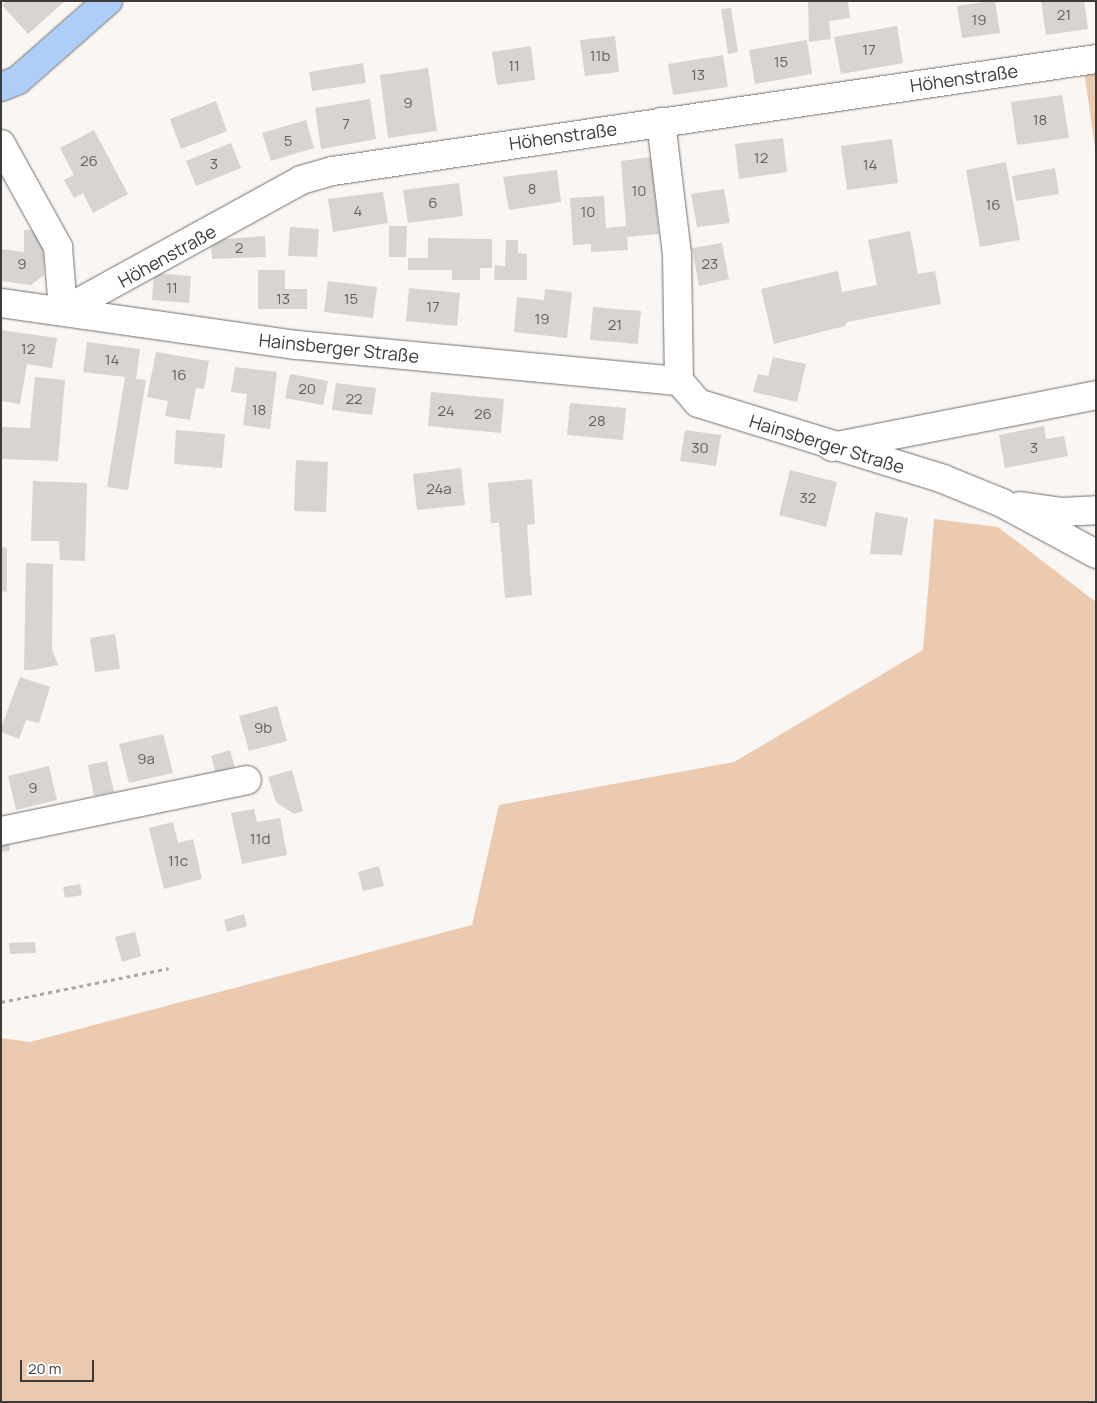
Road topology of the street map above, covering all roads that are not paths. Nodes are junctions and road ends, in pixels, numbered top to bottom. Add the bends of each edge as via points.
1 (108, 1) edge
2 (1096, 59) edge
3 (1, 87) edge
4 (661, 122) junction
5 (1, 144) edge
6 (1, 303) edge
7 (62, 311) junction
8 (679, 381) junction
9 (1096, 395) edge
10 (832, 447) junction
11 (992, 499) junction
12 (1096, 510) edge
13 (1096, 554) edge
14 (247, 780) dead end
15 (1, 832) edge

1 - 3 main road via 18,80
2 - 4 street, Höhenstraße
4 - 7 street, Höhenstraße via 412,158 301,180
4 - 8 street via 677,255
5 - 7 street via 58,247
6 - 7 street, Hainsberger Straße
7 - 8 street, Hainsberger Straße via 296,346
8 - 10 street, Hainsberger Straße via 698,403
9 - 10 street
10 - 11 street, Hainsberger Straße via 943,479
11 - 12 street via 1061,512
11 - 13 street
14 - 15 street

